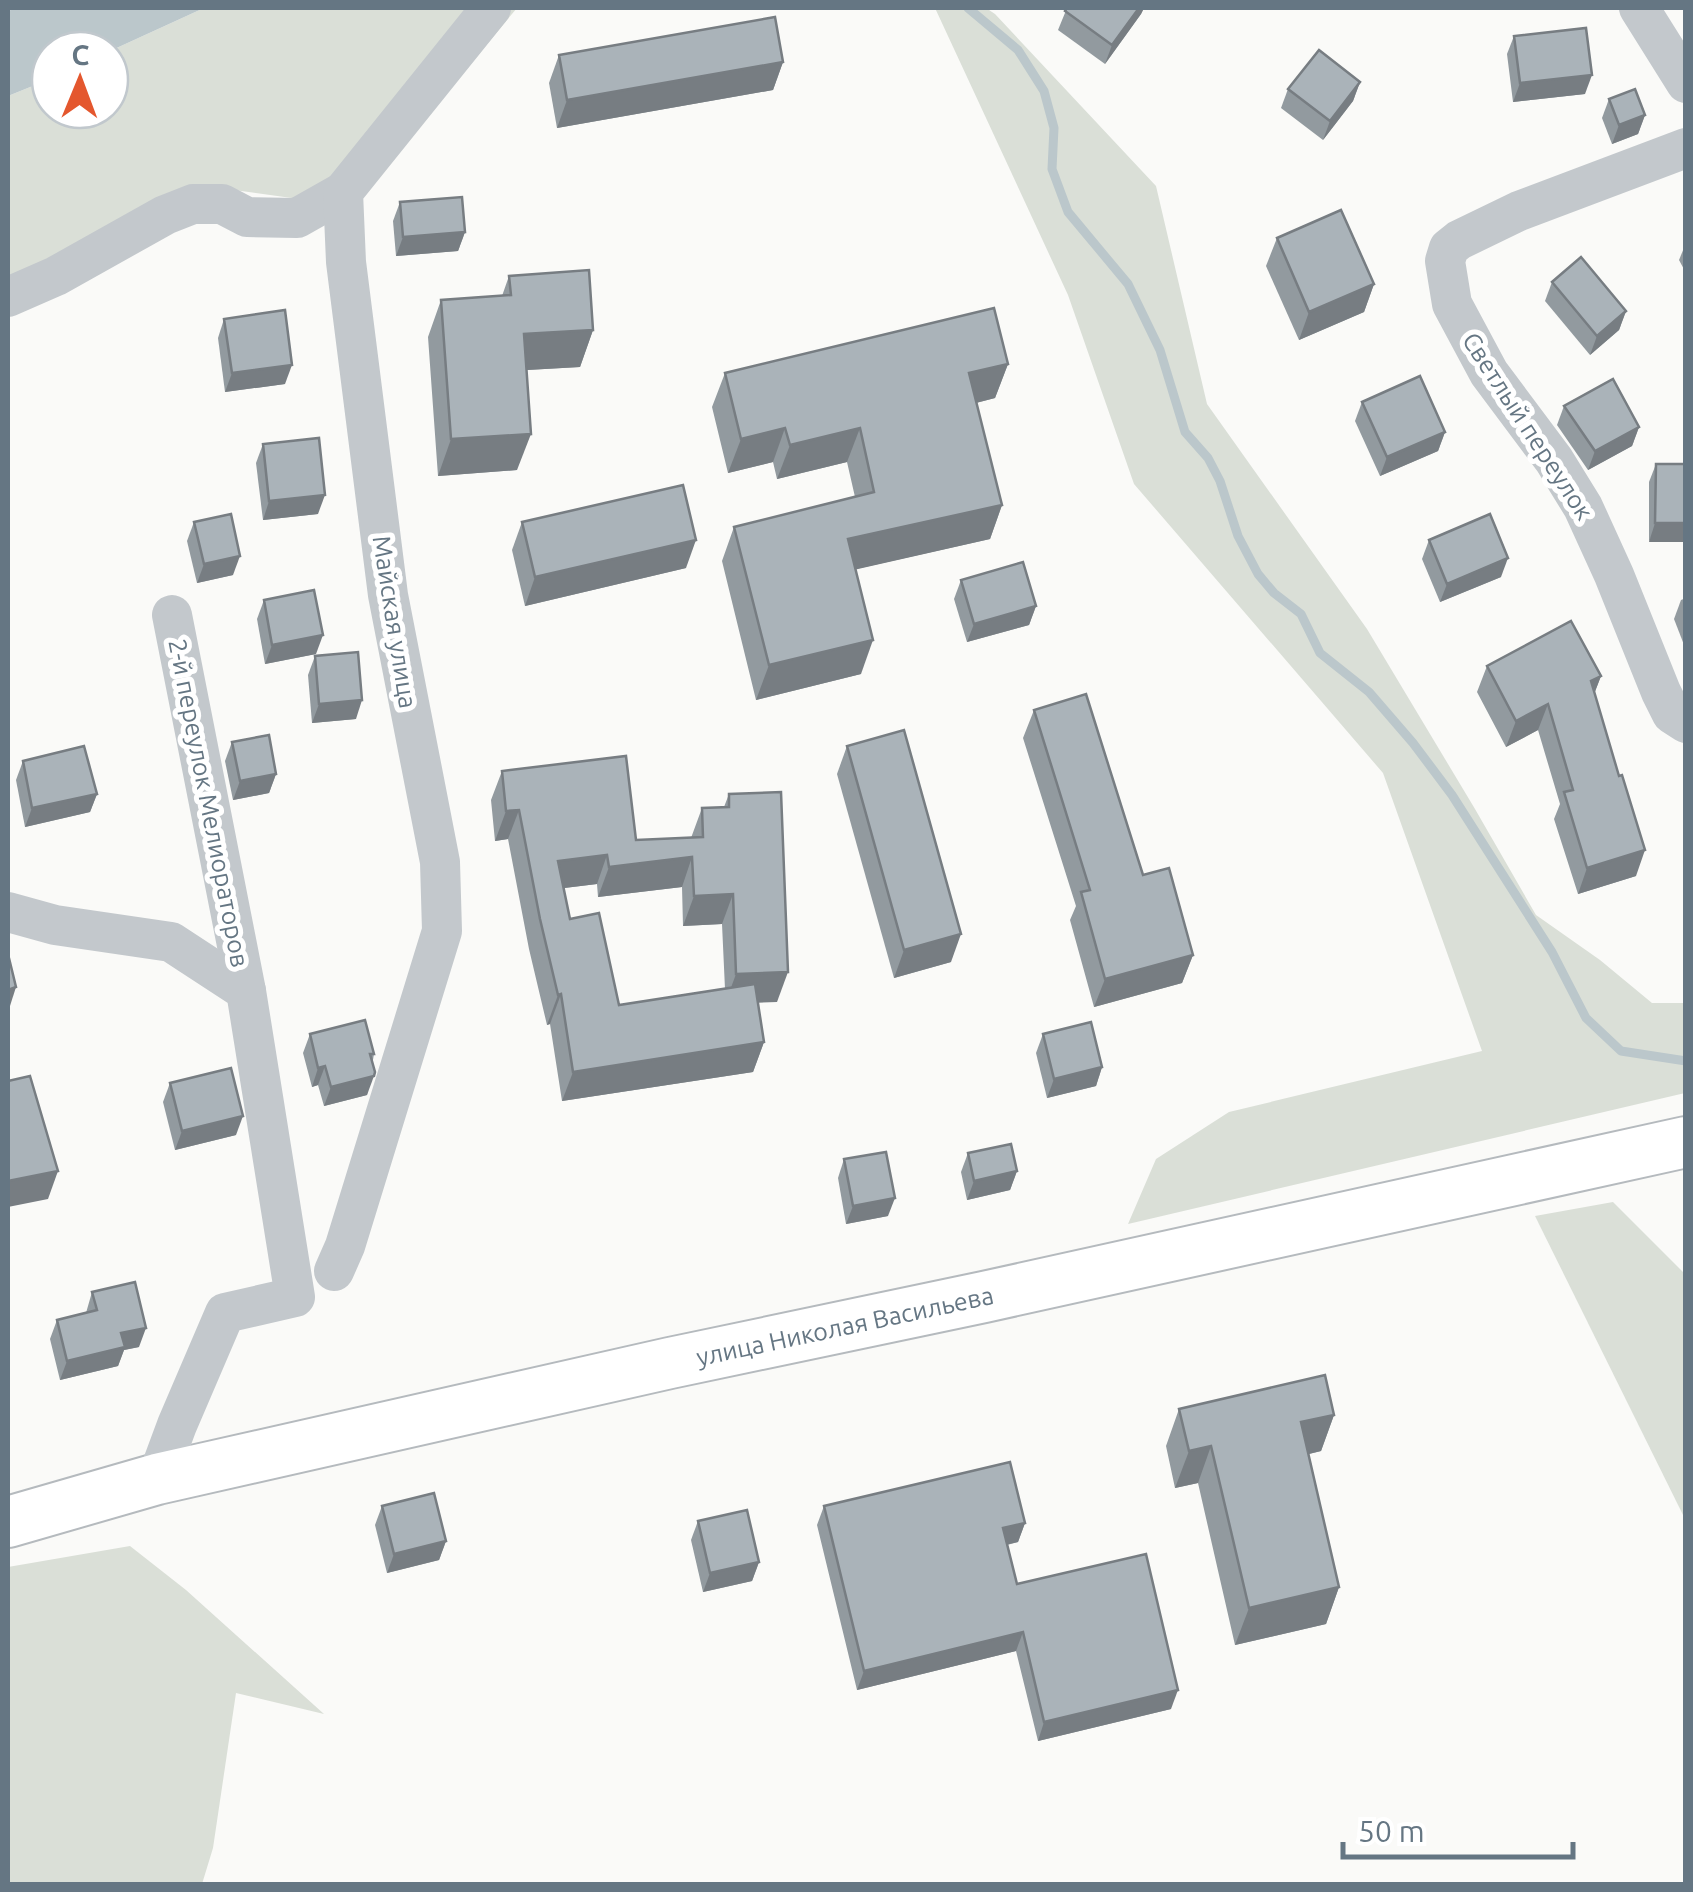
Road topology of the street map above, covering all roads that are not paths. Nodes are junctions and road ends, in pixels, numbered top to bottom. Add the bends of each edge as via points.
1 (491, 8) edge
2 (1639, 8) edge
3 (1686, 83) edge
4 (1686, 148) edge
5 (342, 192) junction
6 (8, 297) edge
7 (172, 615) dead end
8 (1686, 723) edge
9 (8, 912) edge
10 (246, 991) junction
11 (1686, 1142) edge
12 (334, 1271) dead end
13 (157, 1479) junction
14 (8, 1522) edge

1 - 5 street
2 - 3 street
4 - 8 street, Светлый переулок via 1519,211 1448,248 1444,261 1452,304 1489,373 1583,507 1661,692 1672,714
5 - 6 street via 298,218 247,217 222,204 193,204
5 - 12 street, Майская улица via 388,596 440,862 442,931
7 - 10 street, 2-й переулок Мелиораторов
9 - 10 street via 171,942
10 - 13 street, 2-й переулок Мелиораторов via 295,1297 225,1313
11 - 13 main road, улица Николая Васильева
13 - 14 main road, улица Николая Васильева

